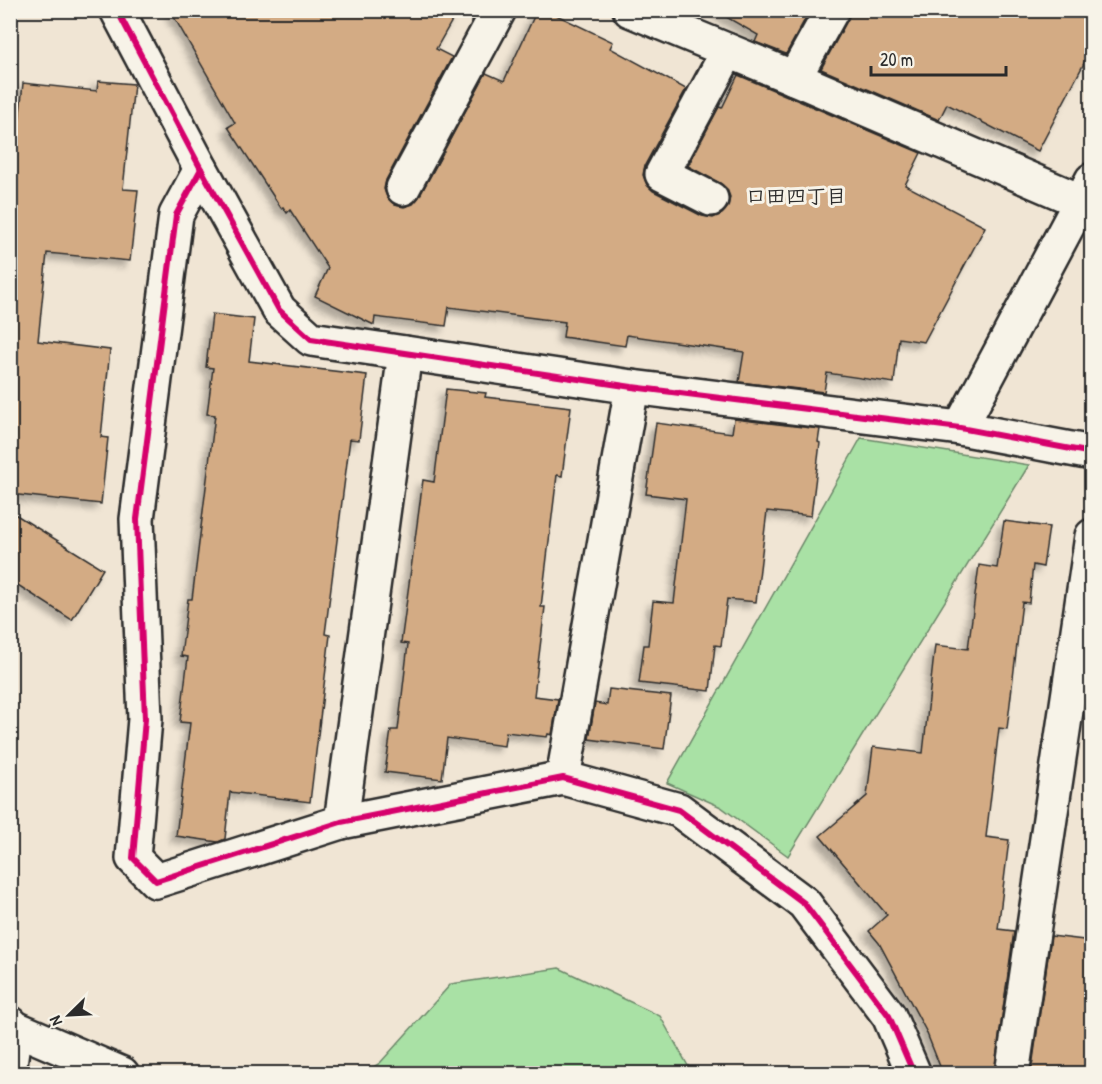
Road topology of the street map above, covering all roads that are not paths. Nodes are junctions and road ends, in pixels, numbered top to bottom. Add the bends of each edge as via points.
1 (499, 10) edge
2 (630, 10) edge
3 (832, 10) edge
4 (121, 12) edge
5 (728, 51) junction
6 (794, 78) junction
7 (201, 169) junction
8 (403, 188) dead end
9 (711, 199) dead end
10 (1083, 208) edge
11 (405, 353) junction
12 (632, 387) junction
13 (960, 428) junction
14 (1092, 453) edge
15 (1092, 536) edge
16 (563, 778) junction
17 (341, 822) junction
18 (13, 1026) edge
19 (10, 1064) edge
20 (122, 1074) edge
21 (914, 1074) edge
22 (1012, 1074) edge

1 - 8 street
2 - 5 street
3 - 6 street
4 - 7 street
5 - 6 street
5 - 9 street via 662,174
6 - 10 street
7 - 11 street via 279,310 311,339
7 - 17 street via 176,215 137,519 145,719 133,858 156,881
10 - 13 street
11 - 12 street
11 - 17 street
12 - 13 street
12 - 16 street
13 - 14 street
15 - 22 street
16 - 17 street
16 - 21 street via 679,810 804,903 889,1016
18 - 19 street
18 - 20 street

